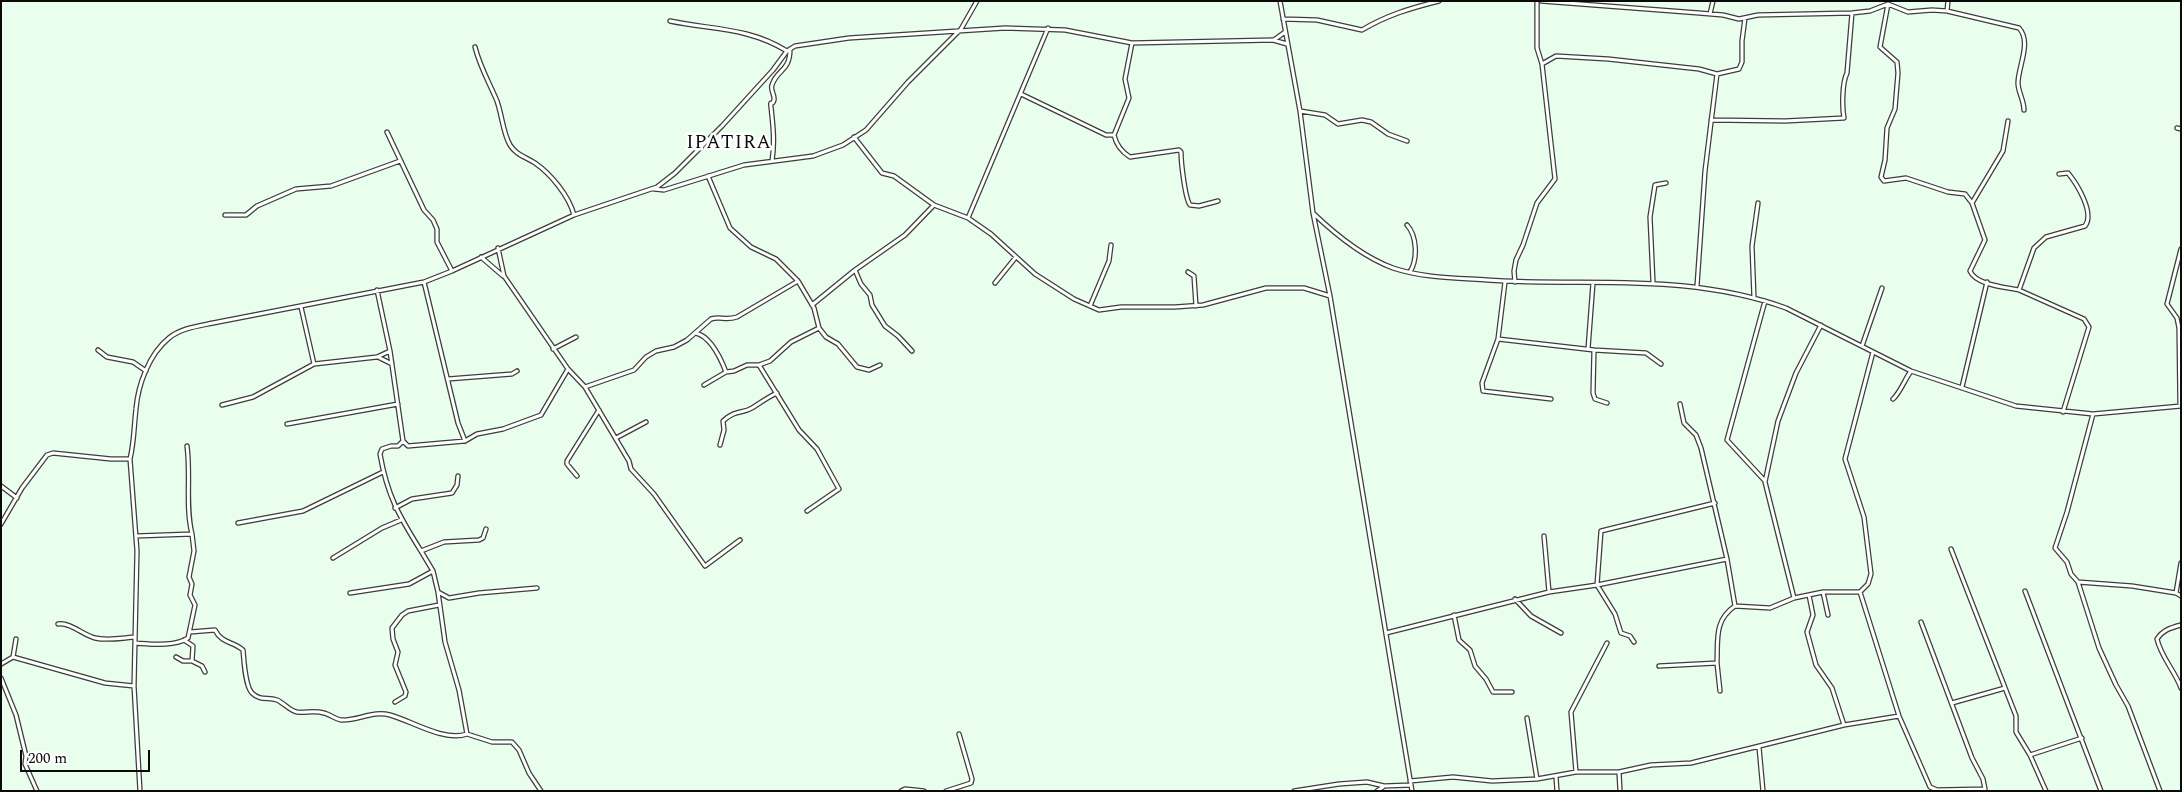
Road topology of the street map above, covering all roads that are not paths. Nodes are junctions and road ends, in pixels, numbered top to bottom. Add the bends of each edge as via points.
1 (977, 1) edge
2 (1280, 1) edge
3 (1439, 1) edge
4 (1539, 1) edge
5 (1713, 1) edge
6 (1948, 1) edge
7 (1888, 4) junction
8 (1947, 11) junction
9 (1852, 13) junction
10 (1710, 14) junction
11 (1745, 18) junction
12 (1283, 19) junction
13 (670, 21) dead end
14 (1048, 28) junction
15 (961, 29) junction
16 (1285, 32) junction
17 (1273, 40) junction
18 (1132, 43) junction
19 (1287, 44) junction
20 (475, 47) dead end
21 (788, 49) junction
22 (1542, 64) junction
23 (1717, 74) junction
24 (1020, 94) junction
25 (2024, 110) dead end
26 (1300, 111) junction
27 (1711, 120) junction
28 (2008, 121) dead end
29 (387, 132) dead end
30 (1114, 135) junction
31 (854, 138) junction
32 (1407, 141) dead end
33 (400, 161) junction
34 (772, 161) junction
35 (2059, 174) dead end
36 (708, 176) junction
37 (1666, 183) dead end
38 (655, 188) junction
39 (1218, 201) dead end
40 (1758, 203) dead end
41 (1972, 203) junction
42 (934, 205) junction
43 (1313, 213) junction
44 (225, 215) dead end
45 (574, 215) junction
46 (968, 218) junction
47 (1407, 225) dead end
48 (1111, 245) dead end
49 (498, 248) junction
50 (2181, 249) edge
51 (481, 257) junction
52 (1016, 257) junction
53 (855, 270) junction
54 (452, 271) junction
55 (1188, 272) dead end
56 (1410, 272) junction
57 (504, 276) junction
58 (798, 281) junction
59 (424, 282) junction
60 (1505, 282) junction
61 (1515, 282) junction
62 (1653, 282) junction
63 (1987, 282) junction
64 (1593, 283) junction
65 (995, 284) dead end
66 (1697, 286) junction
67 (1882, 288) dead end
68 (377, 290) junction
69 (2019, 290) junction
70 (1330, 296) junction
71 (1754, 298) junction
72 (1765, 301) junction
73 (812, 305) junction
74 (301, 306) junction
75 (1090, 306) junction
76 (1196, 306) junction
77 (1821, 325) junction
78 (819, 328) junction
79 (696, 333) junction
80 (576, 337) dead end
81 (1498, 339) junction
82 (1862, 346) junction
83 (554, 349) junction
84 (1588, 349) junction
85 (98, 350) dead end
86 (1594, 350) junction
87 (390, 351) junction
88 (912, 351) dead end
89 (1873, 352) junction
90 (378, 357) junction
91 (314, 364) junction
92 (392, 364) junction
93 (1661, 364) dead end
94 (759, 365) junction
95 (880, 365) dead end
96 (568, 368) junction
97 (146, 371) junction
98 (517, 371) dead end
99 (1911, 371) junction
100 (726, 372) junction
101 (448, 379) junction
102 (704, 385) dead end
103 (585, 387) junction
104 (1962, 387) junction
105 (777, 393) junction
106 (1551, 399) dead end
107 (1893, 399) dead end
108 (398, 404) junction
109 (1607, 404) dead end
110 (1680, 404) dead end
111 (222, 406) dead end
112 (2180, 406) edge
113 (600, 410) junction
114 (2063, 412) junction
115 (2094, 414) junction
116 (646, 422) dead end
117 (287, 424) dead end
118 (616, 438) junction
119 (403, 441) junction
120 (465, 441) junction
121 (720, 445) dead end
122 (187, 446) dead end
123 (130, 459) junction
124 (383, 472) junction
125 (458, 476) dead end
126 (577, 476) dead end
127 (1765, 482) junction
128 (1, 486) edge
129 (17, 498) junction
130 (1715, 503) junction
131 (395, 508) junction
132 (807, 511) dead end
133 (401, 520) junction
134 (238, 523) dead end
135 (1, 524) edge
136 (486, 529) dead end
137 (192, 534) junction
138 (136, 536) junction
139 (1544, 536) dead end
140 (740, 540) dead end
141 (1951, 549) dead end
142 (421, 551) junction
143 (333, 558) dead end
144 (1727, 559) junction
145 (2181, 563) edge
146 (433, 571) junction
147 (2078, 582) junction
148 (1597, 586) junction
149 (537, 588) dead end
150 (438, 592) junction
151 (1549, 592) junction
152 (1823, 592) junction
153 (1860, 592) junction
154 (2025, 592) dead end
155 (350, 593) dead end
156 (2176, 593) junction
157 (1809, 595) junction
158 (2181, 596) edge
159 (1794, 598) junction
160 (1515, 599) junction
161 (440, 605) junction
162 (1735, 606) junction
163 (1454, 615) junction
164 (1828, 615) dead end
165 (1921, 622) dead end
166 (58, 624) dead end
167 (2181, 625) edge
168 (190, 632) junction
169 (1386, 633) junction
170 (1561, 633) dead end
171 (135, 637) junction
172 (16, 639) dead end
173 (184, 640) junction
174 (1634, 642) dead end
175 (135, 643) junction
176 (1607, 643) dead end
177 (13, 657) junction
178 (176, 657) dead end
179 (192, 661) junction
180 (1717, 662) junction
181 (1, 664) edge
182 (1659, 666) dead end
183 (205, 672) dead end
184 (1, 678) edge
185 (134, 686) junction
186 (2005, 688) junction
187 (2181, 688) edge
188 (1720, 691) dead end
189 (1512, 692) dead end
190 (395, 702) dead end
191 (1952, 703) junction
192 (1899, 716) junction
193 (1527, 718) dead end
194 (1844, 725) junction
195 (467, 734) junction
196 (959, 734) dead end
197 (2082, 738) junction
198 (1759, 747) junction
199 (2030, 755) junction
200 (1576, 772) junction
201 (1619, 772) junction
202 (1556, 777) junction
203 (1537, 779) junction
204 (1411, 783) junction
205 (1384, 786) junction
206 (1985, 790) edge
207 (37, 791) edge
208 (140, 791) edge
209 (541, 791) edge
210 (901, 791) edge
211 (924, 791) edge
212 (946, 791) edge
213 (1294, 791) edge
214 (1377, 791) edge
215 (1412, 791) edge
216 (1557, 791) edge
217 (1620, 791) edge
218 (1763, 791) edge
219 (2046, 791) edge
220 (2101, 791) edge
221 (2160, 791) edge

1 - 15 street
2 - 12 street
3 - 12 street via 1387,16 1362,30 1317,20
4 - 10 street
4 - 22 street via 1536,48
5 - 10 street
6 - 8 street
7 - 8 street via 1908,12
7 - 9 street
7 - 41 street via 1880,47 1897,62 1898,74 1895,108 1887,128 1882,180 1906,178 1948,192 1965,194
8 - 25 street via 2019,28 2023,32 2018,81
9 - 11 street
9 - 27 street via 1847,73 1843,81 1844,118
10 - 11 street
11 - 23 street via 1739,69
12 - 16 street
13 - 21 street via 718,30 730,28
14 - 15 street
14 - 18 street
14 - 24 street
15 - 21 street via 816,42
15 - 31 street via 866,130
16 - 17 street
16 - 19 street
17 - 18 street
17 - 19 street
18 - 30 street via 1125,79 1128,98
19 - 26 street
20 - 45 street via 510,145 549,175 572,206
21 - 34 street via 790,56 786,68 775,78 771,88 774,100 771,107
21 - 38 street via 722,126 675,173
22 - 23 street via 1556,56 1699,69
22 - 61 street via 1555,179 1537,203 1516,260
23 - 27 street
24 - 30 street via 1106,135
24 - 46 street
26 - 32 street via 1325,115 1338,124 1362,120 1371,122 1388,134
26 - 43 street
27 - 66 street
28 - 41 street via 2003,151
29 - 33 street
30 - 39 street via 1115,141 1130,157 1179,150 1186,199 1190,205
31 - 34 street via 828,152
31 - 42 street via 882,173 894,176
33 - 44 street via 331,186 296,189 257,206 246,215
33 - 54 street via 424,210 433,220 437,242
34 - 36 street
35 - 69 street via 2068,173 2074,180 2089,213 2088,222 2085,226 2046,237 2034,248
36 - 38 street via 659,191
36 - 58 street via 730,228 751,247 776,259
37 - 62 street via 1655,186 1650,217
38 - 45 street
40 - 71 street via 1752,246
41 - 63 street via 1985,240 1970,271 1977,279
42 - 46 street
42 - 53 street via 905,234
43 - 56 street via 1357,249 1392,267
43 - 70 street
45 - 49 street
46 - 52 street
47 - 56 street via 1412,230 1415,253
48 - 75 street via 1109,261
49 - 51 street
49 - 57 street
50 - 112 street via 2167,304 2177,318 2179,328
51 - 54 street
51 - 57 street
52 - 65 street
52 - 75 street via 1060,291
53 - 73 street
53 - 88 street via 885,326
54 - 59 street
55 - 76 street via 1194,276
56 - 60 street
57 - 83 street
58 - 73 street
58 - 79 street via 737,317 711,319
59 - 68 street
59 - 101 street
60 - 61 street
60 - 81 street
61 - 64 street
62 - 64 street
62 - 66 street
63 - 69 street
63 - 104 street
64 - 84 street
66 - 71 street
67 - 82 street
68 - 74 street
68 - 87 street
69 - 114 street via 2084,320 2088,327
70 - 76 street via 1304,288 1266,288
70 - 169 street
71 - 72 street
72 - 77 street
72 - 127 street via 1727,440
73 - 78 street
74 - 91 street
74 - 97 street via 184,330 169,338
75 - 76 street via 1099,310
77 - 82 street
77 - 127 street via 1796,373 1778,421
78 - 94 street via 791,342 770,361
78 - 95 street via 838,344 857,368 870,370
79 - 100 street via 709,342
79 - 103 street via 674,347 656,351 634,370
80 - 83 street
81 - 84 street
81 - 106 street via 1482,383 1483,391
82 - 89 street
83 - 96 street
84 - 86 street
85 - 97 street via 107,357 133,362
86 - 93 street via 1646,353
86 - 109 street via 1593,393 1595,399
87 - 90 street
87 - 92 street
89 - 99 street
89 - 153 street via 1845,459 1864,517 1871,574 1868,584
90 - 91 street
90 - 92 street
91 - 111 street via 253,397
92 - 108 street
94 - 100 street
94 - 105 street
96 - 103 street
96 - 120 street via 541,415 504,429 477,434
97 - 123 street via 137,397
98 - 101 street
99 - 104 street
99 - 107 street
100 - 102 street
101 - 120 street
103 - 113 street
104 - 114 street via 2016,406
105 - 121 street via 723,421
105 - 132 street via 839,488
108 - 117 street
108 - 119 street
110 - 130 street via 1684,423 1696,435 1701,448
112 - 115 street
113 - 118 street
113 - 126 street via 567,461
114 - 115 street
115 - 147 street via 2055,548
116 - 118 street
118 - 140 street via 631,469 654,494 705,566
119 - 120 street via 408,446
119 - 124 street via 398,446 382,449
122 - 137 street
123 - 129 street via 47,455
123 - 138 street
124 - 131 street
124 - 134 street via 303,510
125 - 131 street via 458,485 452,493 412,499
127 - 159 street
128 - 129 street
129 - 135 street
130 - 144 street
130 - 148 street via 1601,531
131 - 133 street
133 - 142 street
133 - 143 street
136 - 142 street via 483,538 478,540 444,542
137 - 138 street
137 - 168 street via 194,551 190,595 195,604
138 - 171 street
139 - 151 street
141 - 186 street
142 - 146 street
144 - 148 street
144 - 162 street
145 - 156 street
146 - 150 street
146 - 155 street via 409,584
147 - 156 street
147 - 221 street via 2099,648 2128,706
148 - 151 street
148 - 174 street via 1615,614 1621,632
149 - 150 street via 449,598
150 - 161 street
151 - 160 street
152 - 153 street
152 - 157 street
152 - 164 street
153 - 192 street
154 - 197 street
156 - 158 street
157 - 159 street
157 - 194 street via 1812,615 1807,632 1816,666 1832,688
159 - 162 street via 1770,608
160 - 163 street
160 - 170 street via 1531,616
161 - 190 street via 408,611 392,628 398,652 395,665 406,692
161 - 195 street via 445,642
162 - 180 street via 1725,612 1719,625
163 - 169 street
163 - 189 street via 1459,640 1470,650 1475,666 1493,692
165 - 191 street
166 - 171 street via 66,624 97,639
167 - 187 street via 2161,633 2157,639
168 - 173 street
168 - 195 street via 215,630 223,641 238,645 243,650 245,674 252,694 280,701 295,712 317,711 339,720 389,714 426,729 461,736
169 - 204 street
171 - 175 street
172 - 177 street
173 - 175 street via 162,644
173 - 179 street via 193,646
175 - 185 street
176 - 200 street via 1571,712
177 - 181 street
177 - 185 street via 104,683
178 - 179 street
179 - 183 street via 202,666
180 - 182 street
180 - 188 street
184 - 207 street via 16,715 25,764
185 - 208 street
186 - 191 street
186 - 199 street via 2016,716 2016,732
191 - 206 street
192 - 194 street
192 - 206 street via 1930,787 1937,790
193 - 203 street
194 - 198 street
195 - 209 street via 492,742 512,742
196 - 212 street via 972,779 971,783
197 - 199 street
197 - 220 street
198 - 201 street via 1691,763 1652,765
198 - 218 street
199 - 219 street
200 - 201 street
200 - 202 street
201 - 217 street
202 - 203 street
202 - 216 street
203 - 204 street via 1492,781 1453,777
204 - 205 street
204 - 215 street
205 - 213 street via 1367,782
205 - 214 street
210 - 211 street via 905,788

